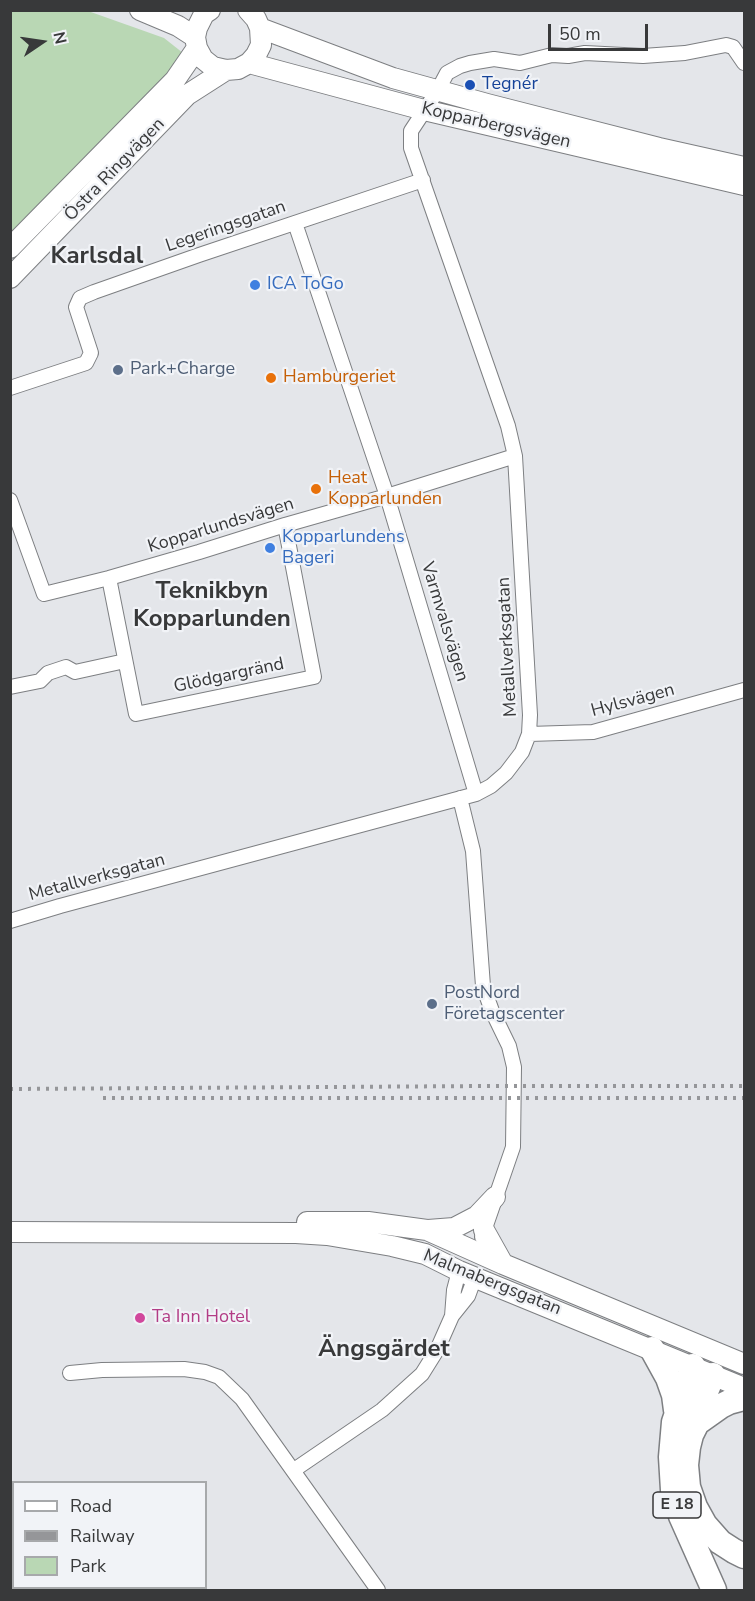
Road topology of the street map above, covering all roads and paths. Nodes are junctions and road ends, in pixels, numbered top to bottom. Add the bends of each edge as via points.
1 (249, 11) edge
2 (207, 12) edge
3 (148, 13) edge
4 (261, 28) junction
5 (196, 43) junction
6 (249, 63) junction
7 (744, 63) edge
8 (226, 70) junction
9 (438, 90) junction
10 (424, 110) junction
11 (744, 167) edge
12 (423, 180) junction
13 (744, 185) edge
14 (295, 223) junction
15 (10, 248) edge
16 (10, 278) edge
17 (10, 388) edge
18 (515, 456) junction
19 (387, 496) junction
20 (10, 500) edge
21 (285, 525) junction
22 (109, 578) junction
23 (125, 661) junction
24 (10, 687) edge
25 (744, 690) edge
26 (529, 734) junction
27 (476, 794) junction
28 (460, 798) junction
29 (11, 916) edge
30 (495, 1197) junction
31 (10, 1220) edge
32 (426, 1230) junction
33 (484, 1230) junction
34 (10, 1232) edge
35 (476, 1253) junction
36 (503, 1264) junction
37 (467, 1274) junction
38 (652, 1349) junction
39 (707, 1360) junction
40 (744, 1364) edge
41 (70, 1373) dead end
42 (744, 1388) edge
43 (744, 1398) edge
44 (687, 1418) junction
45 (294, 1470) junction
46 (744, 1556) edge
47 (378, 1590) edge
48 (714, 1590) edge

1 - 4 main road
2 - 3 main road via 181,20
2 - 5 main road, Östra Ringvägen via 197,28
3 - 5 main road via 178,26
4 - 6 main road via 261,45
4 - 9 main road, Kopparbergsvägen via 393,78
5 - 8 main road via 203,59
5 - 15 main road, Östra Ringvägen via 175,80
6 - 8 main road, Östra Ringvägen
6 - 10 main road, Kopparbergsvägen
7 - 9 street, Metallverksgatan via 733,47 726,45 643,56 585,53 552,55 520,63 494,59 447,73
8 - 16 main road, Östra Ringvägen via 188,95
9 - 10 street, Metallverksgatan
9 - 11 main road, Kopparbergsvägen
10 - 12 street, Metallverksgatan via 411,131 411,148
10 - 13 main road, Kopparbergsvägen
12 - 14 street, Legeringsgatan
12 - 18 street, Metallverksgatan
14 - 17 street, Legeringsgatan via 80,298 76,307 91,353 86,363
14 - 19 street, Varmvalsvägen
18 - 19 street, Kopparlundsvägen
18 - 26 street, Metallverksgatan
19 - 21 street, Kopparlundsvägen
19 - 27 street, Varmvalsvägen
20 - 22 street, Kopparlundsvägen via 44,594
21 - 22 street, Kopparlundsvägen
21 - 23 street, Glödgargränd via 314,677 136,714
22 - 23 street, Glödgargränd
23 - 24 street via 75,672 66,667 48,673 40,681
25 - 26 street, Hylsvägen via 593,732
26 - 27 street, Metallverksgatan via 522,752 506,773
27 - 28 street, Metallverksgatan
28 - 29 street, Metallverksgatan
28 - 30 street via 473,851 483,986 514,1067 513,1147
30 - 32 main road via 477,1216 454,1228
30 - 33 street
31 - 32 main road, Malmabergsgatan via 368,1222
32 - 35 main road, Malmabergsgatan
33 - 35 street
33 - 36 main road
34 - 37 main road, Malmabergsgatan via 327,1235 425,1254
35 - 36 main road, Malmabergsgatan
35 - 37 main road
36 - 39 main road, Malmabergsgatan
37 - 38 main road, Malmabergsgatan
37 - 45 street via 454,1290 452,1316 422,1374 382,1410
38 - 39 main road, Malmabergsgatan
38 - 44 highway
39 - 40 main road, Malmabergsgatan
39 - 42 main road, Malmabergsgatan
39 - 44 highway, E 18 via 705,1394
41 - 45 street via 184,1369 219,1377 242,1399
43 - 44 highway
44 - 46 highway, E 18 via 691,1435 686,1465 691,1498 715,1537
44 - 48 highway, E 18 via 673,1430 673,1490
45 - 47 street

